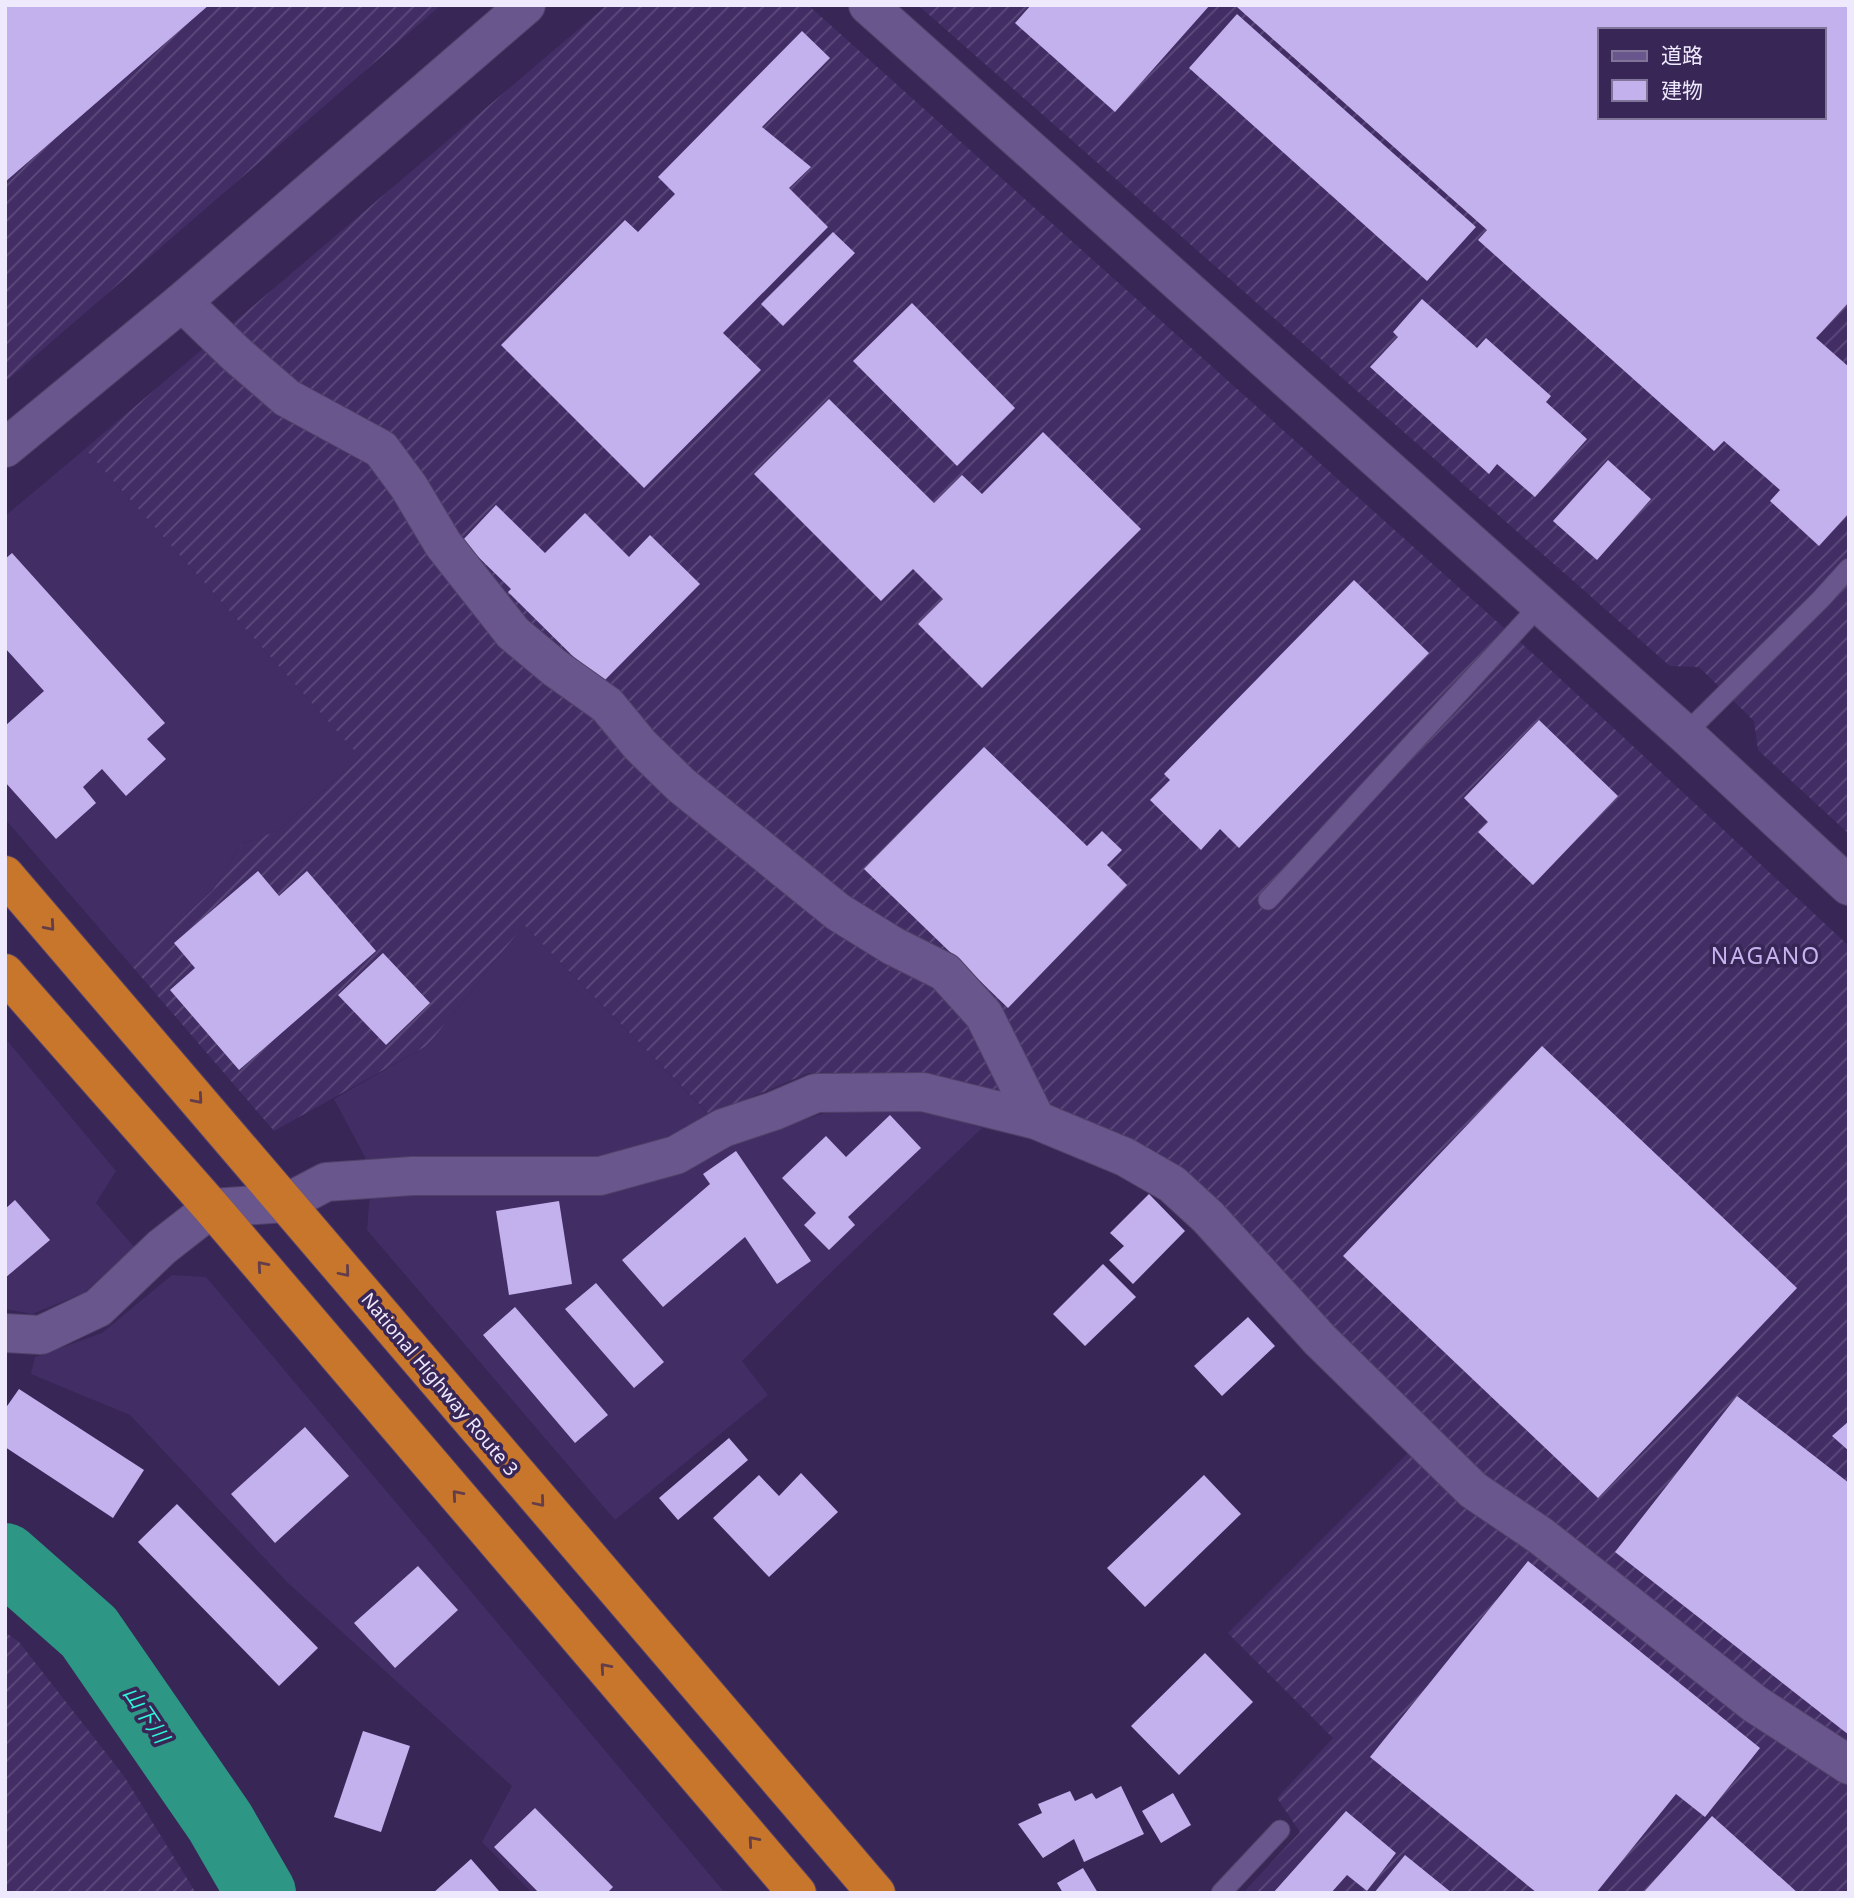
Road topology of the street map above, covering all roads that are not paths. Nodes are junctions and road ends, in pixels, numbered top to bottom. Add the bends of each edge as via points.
1 (526, 5) edge
2 (868, 5) edge
3 (182, 302) junction
4 (5, 448) edge
5 (1849, 568) edge
6 (1540, 605) junction
7 (1685, 734) junction
8 (5, 875) edge
9 (1849, 886) edge
10 (1268, 900) dead end
11 (5, 973) edge
12 (1036, 1120) junction
13 (286, 1203) junction
14 (212, 1208) junction
15 (5, 1333) edge
16 (1849, 1765) edge
17 (1280, 1830) dead end
18 (797, 1893) edge
19 (876, 1893) edge
20 (1221, 1893) edge

1 - 3 street
2 - 6 street
3 - 4 street
3 - 12 street via 286,398 381,449 443,544 513,633 607,705 681,785 838,912 945,972 984,1015
5 - 7 lane
6 - 7 street
6 - 10 lane
7 - 9 street
8 -> 13 highway, National Highway Route 3
11 - 14 highway
12 - 13 street via 923,1092 816,1093 723,1128 676,1155 600,1176 412,1176 327,1182
12 - 16 street via 1125,1157 1172,1184 1320,1339 1474,1490 1541,1536 1755,1704
13 - 14 street
13 -> 19 highway, National Highway Route 3
14 - 15 street via 162,1247 98,1308 41,1335
18 -> 14 highway
17 - 20 lane

